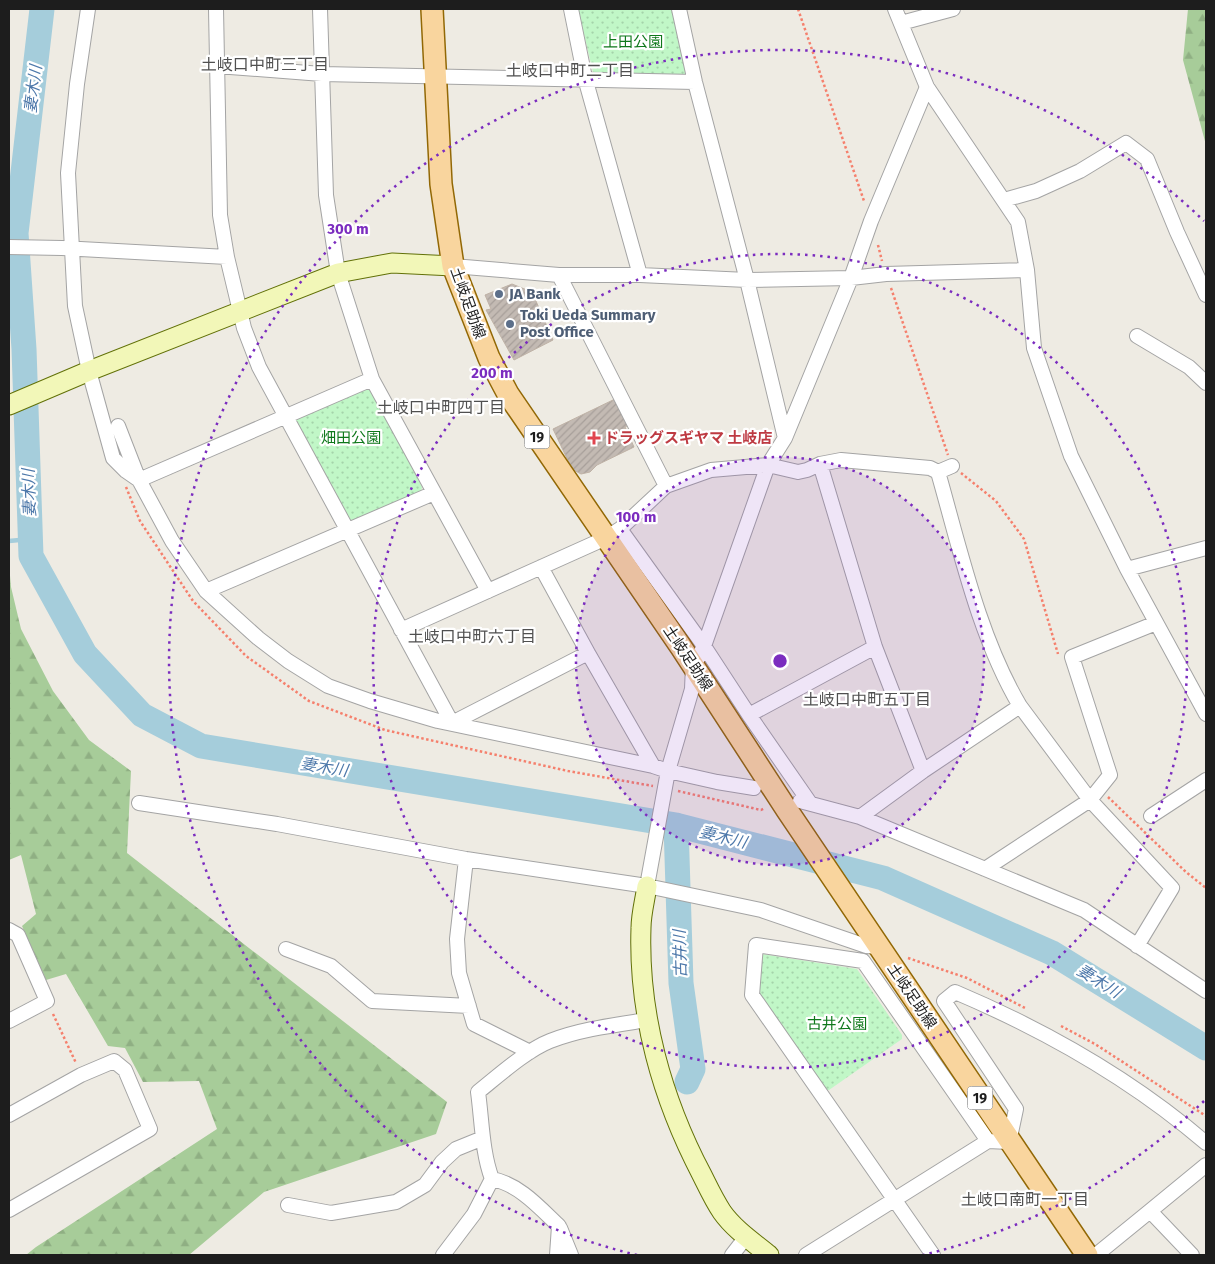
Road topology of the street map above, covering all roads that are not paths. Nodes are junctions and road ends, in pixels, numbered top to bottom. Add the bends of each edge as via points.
1 (88, 9) edge
2 (216, 9) edge
3 (320, 9) edge
4 (432, 9) edge
5 (571, 9) edge
6 (679, 9) edge
7 (894, 9) edge
8 (954, 9) edge
9 (901, 23) junction
10 (217, 66) junction
11 (322, 74) junction
12 (436, 77) junction
13 (586, 78) junction
14 (695, 82) junction
15 (927, 87) junction
16 (1004, 200) junction
17 (9, 247) edge
18 (67, 248) junction
19 (226, 257) junction
20 (453, 266) junction
21 (1027, 270) junction
22 (338, 273) junction
23 (559, 275) junction
24 (640, 275) junction
25 (851, 278) junction
26 (747, 280) junction
27 (1206, 295) edge
28 (240, 313) junction
29 (1137, 336) dead end
30 (84, 374) junction
31 (372, 379) junction
32 (1206, 383) edge
33 (9, 405) edge
34 (286, 417) junction
35 (118, 426) dead end
36 (784, 438) junction
37 (820, 464) junction
38 (768, 465) junction
39 (952, 466) road end
40 (938, 472) junction
41 (139, 480) junction
42 (666, 486) junction
43 (434, 493) junction
44 (348, 530) junction
45 (613, 533) junction
46 (1206, 548) edge
47 (541, 567) junction
48 (1127, 569) junction
49 (206, 591) junction
50 (488, 591) junction
51 (1156, 623) junction
52 (401, 630) junction
53 (704, 646) junction
54 (875, 647) junction
55 (588, 653) junction
56 (693, 665) junction
57 (1020, 706) junction
58 (1206, 714) edge
59 (749, 715) junction
60 (452, 723) junction
61 (653, 766) junction
62 (668, 771) junction
63 (923, 771) junction
64 (1206, 780) edge
65 (754, 788) dead end
66 (1095, 794) junction
67 (140, 803) dead end
68 (791, 806) junction
69 (1151, 816) dead end
70 (860, 817) junction
71 (466, 859) junction
72 (984, 869) junction
73 (648, 881) junction
74 (9, 930) edge
75 (877, 943) junction
76 (1137, 946) junction
77 (286, 949) dead end
78 (1206, 991) edge
79 (469, 1006) junction
80 (647, 1020) junction
81 (9, 1022) edge
82 (530, 1052) junction
83 (9, 1116) edge
84 (483, 1138) junction
85 (988, 1141) junction
86 (1009, 1142) junction
87 (1206, 1143) edge
88 (1206, 1165) edge
89 (492, 1179) junction
90 (894, 1200) junction
91 (288, 1205) dead end
92 (9, 1210) edge
93 (1150, 1211) junction
94 (559, 1226) junction
95 (746, 1237) junction
96 (444, 1255) edge
97 (557, 1255) edge
98 (571, 1255) edge
99 (732, 1255) edge
100 (769, 1255) edge
101 (806, 1255) edge
102 (933, 1255) edge
103 (1087, 1255) edge
104 (1096, 1255) edge
105 (1192, 1255) edge

1 - 18 street via 68,173
2 - 10 street
3 - 11 street
4 - 12 main road, 土岐足助線 / 19
5 - 13 street
6 - 14 street
7 - 9 street
8 - 9 street
9 - 15 street
10 - 11 street
10 - 19 street via 220,215
11 - 12 street
11 - 22 street via 326,196
12 - 13 street
12 - 20 main road, 土岐足助線 / 19 via 441,184
13 - 14 street
13 - 24 street
14 - 26 street
15 - 16 street
15 - 25 street
16 - 21 street via 1018,222
16 - 27 street via 1036,191 1080,171 1126,143 1147,159
17 - 18 street
18 - 19 street
18 - 30 street
19 - 28 street
20 - 22 street via 392,263
20 - 23 street
20 - 45 main road, 土岐足助線 / 19 via 486,350 508,394
21 - 25 street
21 - 48 street via 1034,348 1071,456
22 - 28 street
22 - 31 street
23 - 24 street
23 - 42 street
24 - 26 street
25 - 26 street
25 - 36 street
26 - 36 street
28 - 30 street
28 - 34 street via 259,367
29 - 32 street via 1189,367
30 - 33 street
30 - 41 street via 113,458
31 - 34 street
31 - 43 street
34 - 41 street
34 - 44 street
35 - 41 street
36 - 38 street
37 - 38 street via 798,472
37 - 40 street via 850,461 930,468
37 - 54 street
38 - 42 street via 711,470
38 - 53 street
39 - 40 street
40 - 57 street via 974,598 1005,681
41 - 49 street via 172,541
42 - 45 street
43 - 44 street
43 - 50 street
44 - 49 street
44 - 52 street
45 - 47 street
45 - 53 street
45 - 56 main road, 土岐足助線 / 19
46 - 48 street
47 - 50 street
47 - 55 street
48 - 51 street
49 - 60 street via 258,638 328,686
50 - 52 street
51 - 58 street
51 - 66 street via 1072,657 1110,775
52 - 60 street
53 - 56 street
53 - 59 street
54 - 59 street
54 - 63 street
55 - 60 street
55 - 61 street
56 - 62 street via 692,689
56 - 68 main road, 土岐足助線 / 19
57 - 63 street
57 - 66 street
59 - 68 street
60 - 61 street
61 - 62 street
62 - 65 street
62 - 73 street
63 - 70 street
64 - 69 street
66 - 72 street
66 - 76 street via 1172,888
67 - 71 street
68 - 70 street
68 - 75 main road, 土岐足助線 / 19
70 - 72 street
71 - 73 street
71 - 79 street via 457,939 459,973
72 - 76 street via 1084,910
73 - 75 street via 761,910 866,946
73 - 80 street via 640,927
74 - 81 street via 18,935 47,1001
75 - 86 main road, 土岐足助線 / 19
76 - 78 street
77 - 79 street via 331,966 372,1001
79 - 82 street via 474,1024
80 - 82 street via 598,1027 549,1041
80 - 95 street via 668,1099 687,1146 722,1212
82 - 84 street via 478,1092
83 - 92 street via 114,1061 125,1070 150,1129
84 - 89 street
84 - 91 street via 456,1150 442,1162 425,1185 396,1202 331,1213
85 - 86 street
85 - 90 street
85 - 90 street via 863,961 756,945 752,995
86 - 87 street via 1016,1109 944,1001 955,992 1050,1036 1096,1062 1176,1117
86 - 103 main road, 土岐足助線 / 19
88 - 93 street
89 - 94 street via 527,1196
89 - 96 street via 474,1214
90 - 101 street
90 - 102 street
93 - 104 street
93 - 105 street
94 - 97 street
94 - 98 street
95 - 99 street
95 - 100 street

